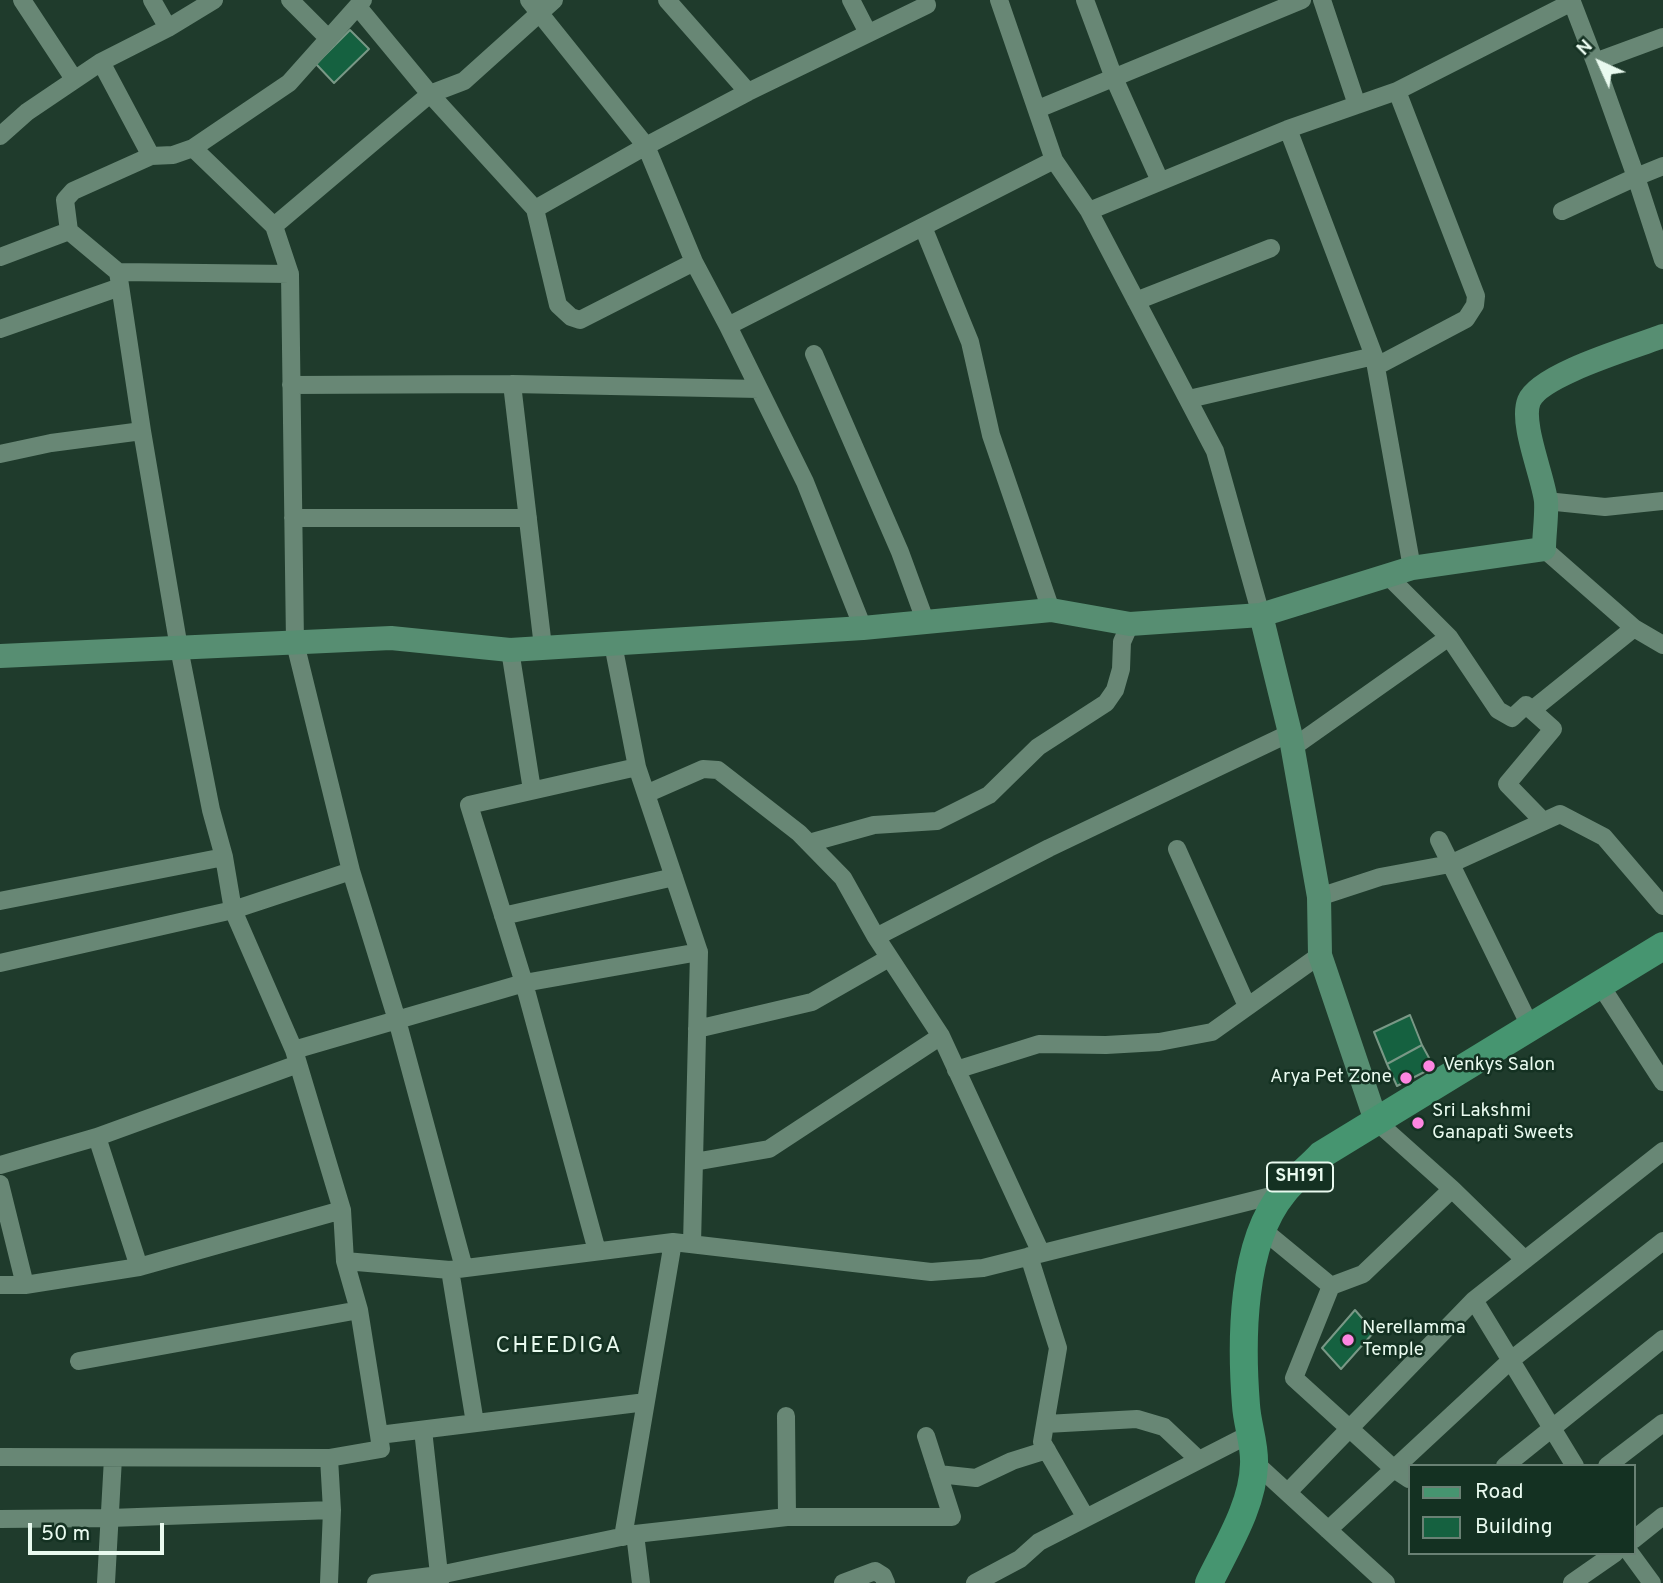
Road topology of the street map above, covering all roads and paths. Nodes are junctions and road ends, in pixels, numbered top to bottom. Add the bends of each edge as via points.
1 (22, 0) edge
2 (152, 0) edge
3 (214, 0) edge
4 (290, 0) edge
5 (667, 0) edge
6 (851, 0) edge
7 (999, 0) edge
8 (1085, 0) edge
9 (1302, 0) edge
10 (1322, 0) edge
11 (1572, 1) edge
12 (360, 3) edge
13 (541, 4) edge
14 (927, 5) dead end
15 (168, 28) junction
16 (868, 33) junction
17 (1663, 37) edge
18 (329, 40) junction
19 (101, 62) junction
20 (1595, 62) junction
21 (1114, 78) junction
22 (74, 79) junction
23 (1397, 91) junction
24 (748, 92) junction
25 (430, 94) junction
26 (1357, 105) junction
27 (1038, 110) junction
28 (1288, 128) junction
29 (0, 136) edge
30 (646, 146) junction
31 (192, 148) junction
32 (151, 156) junction
33 (1054, 160) junction
34 (1663, 166) edge
35 (1636, 177) junction
36 (1160, 181) junction
37 (535, 209) junction
38 (1089, 211) junction
39 (1562, 211) dead end
40 (274, 226) junction
41 (923, 227) junction
42 (69, 231) junction
43 (1271, 248) dead end
44 (0, 257) edge
45 (1663, 260) edge
46 (694, 262) junction
47 (290, 274) junction
48 (119, 280) junction
49 (1136, 301) junction
50 (728, 326) junction
51 (0, 329) edge
52 (1663, 336) edge
53 (814, 354) dead end
54 (1376, 361) junction
55 (512, 384) junction
56 (291, 385) junction
57 (759, 389) junction
58 (1189, 399) junction
59 (142, 431) junction
60 (0, 454) edge
61 (1546, 501) junction
62 (1663, 501) edge
63 (293, 518) junction
64 (528, 518) junction
65 (1544, 549) junction
66 (1412, 568) junction
67 (1387, 575) junction
68 (1051, 610) junction
69 (1261, 615) junction
70 (926, 623) junction
71 (1130, 624) junction
72 (863, 628) junction
73 (1634, 628) junction
74 (1449, 637) junction
75 (295, 643) junction
76 (613, 643) junction
77 (1663, 645) edge
78 (543, 647) junction
79 (180, 648) junction
80 (510, 650) junction
81 (0, 656) edge
82 (1532, 710) junction
83 (1291, 740) junction
84 (637, 767) junction
85 (532, 790) junction
86 (646, 794) junction
87 (1543, 821) junction
88 (1439, 840) dead end
89 (809, 843) junction
90 (1177, 849) dead end
91 (224, 857) junction
92 (1450, 864) junction
93 (351, 872) junction
94 (674, 877) junction
95 (1319, 897) junction
96 (0, 901) edge
97 (1663, 906) edge
98 (233, 910) junction
99 (503, 916) junction
100 (876, 937) junction
101 (1663, 946) edge
102 (699, 952) junction
103 (1320, 955) junction
104 (890, 958) junction
105 (0, 963) edge
106 (524, 983) junction
107 (1601, 986) junction
108 (1247, 1006) junction
109 (397, 1020) junction
110 (1531, 1028) junction
111 (697, 1029) junction
112 (941, 1036) junction
113 (296, 1057) junction
114 (956, 1070) junction
115 (1663, 1082) edge
116 (1376, 1121) junction
117 (97, 1137) junction
118 (1663, 1151) edge
119 (694, 1162) junction
120 (0, 1165) edge
121 (0, 1184) edge
122 (1452, 1189) junction
123 (1283, 1193) junction
124 (342, 1210) junction
125 (1263, 1230) junction
126 (1663, 1241) edge
127 (673, 1242) junction
128 (692, 1244) junction
129 (597, 1251) junction
130 (1035, 1254) junction
131 (1525, 1260) junction
132 (345, 1261) junction
133 (139, 1267) junction
134 (457, 1269) junction
135 (0, 1285) edge
136 (25, 1285) junction
137 (1331, 1286) junction
138 (1474, 1300) junction
139 (359, 1310) junction
140 (1663, 1339) edge
141 (1511, 1360) junction
142 (79, 1361) dead end
143 (646, 1402) junction
144 (786, 1416) dead end
145 (475, 1423) junction
146 (1663, 1423) edge
147 (1046, 1424) junction
148 (1350, 1426) junction
149 (1552, 1427) junction
150 (423, 1430) junction
151 (1250, 1434) junction
152 (380, 1435) junction
153 (926, 1436) dead end
154 (1047, 1450) junction
155 (0, 1457) edge
156 (113, 1458) junction
157 (329, 1458) junction
158 (1199, 1460) junction
159 (1254, 1462) junction
160 (1412, 1464) edge
161 (1507, 1464) edge
162 (1574, 1464) edge
163 (1610, 1464) edge
164 (938, 1474) junction
165 (1402, 1474) edge
166 (1288, 1492) junction
167 (332, 1510) junction
168 (1663, 1516) edge
169 (787, 1517) junction
170 (110, 1518) junction
171 (1086, 1518) junction
172 (0, 1519) edge
173 (1328, 1530) junction
174 (629, 1535) junction
175 (1635, 1538) edge
176 (1612, 1555) edge
177 (1631, 1555) edge
178 (440, 1579) edge
179 (106, 1583) edge
180 (329, 1583) edge
181 (376, 1583) edge
182 (641, 1583) edge
183 (843, 1583) edge
184 (886, 1583) edge
185 (975, 1583) edge
186 (1209, 1583) edge
187 (1386, 1583) edge
188 (1572, 1583) edge
189 (1651, 1583) edge

1 - 22 street
2 - 15 street
3 - 15 street
4 - 18 street
5 - 24 street
6 - 16 street
7 - 27 street
8 - 21 street
9 - 21 street
10 - 26 street
11 - 20 street
11 - 23 street
12 - 18 street
12 - 25 street
13 - 25 street via 464,81
13 - 30 street
14 - 16 street
15 - 19 street
16 - 24 street
17 - 20 street
18 - 31 street via 289,83
19 - 22 street
19 - 32 street
20 - 35 street
21 - 27 street
21 - 36 street
22 - 29 street
23 - 26 street
23 - 54 street via 1476,296 1466,319
24 - 30 street
25 - 37 street
25 - 40 street
26 - 28 street
27 - 33 street
28 - 36 street
28 - 54 street
30 - 37 street
30 - 46 street
31 - 32 street
31 - 40 street
32 - 42 street via 73,191 65,200
33 - 38 street
33 - 41 street
34 - 35 street
35 - 39 street
35 - 45 street
36 - 38 street
37 - 46 street via 558,305 571,317 580,320
38 - 49 street
40 - 47 street
41 - 50 street
41 - 68 street via 970,342 990,435
42 - 44 street
42 - 48 street
43 - 49 street
46 - 50 street
47 - 48 street
47 - 56 street
48 - 51 street
48 - 59 street
49 - 58 street
50 - 57 street
52 - 61 street via 1553,378 1529,401 1527,417
53 - 70 street
54 - 58 street
54 - 66 street
55 - 56 street
55 - 57 street
55 - 64 street
56 - 63 street
57 - 72 street via 806,482
58 - 69 street via 1215,451
59 - 60 street
59 - 79 street
61 - 62 street via 1605,507
61 - 65 street
63 - 64 street
63 - 75 street
64 - 78 street
65 - 66 street
65 - 73 street
66 - 67 street
67 - 69 street
67 - 74 street
68 - 70 street
68 - 71 street
69 - 71 street
69 - 83 street
70 - 72 street
71 - 89 street via 1122,642 1115,690 1106,703 1038,747 989,795 937,821 874,825
72 - 76 street
73 - 77 street
73 - 82 street
74 - 82 street via 1498,710 1512,718 1526,705
74 - 83 street
75 - 79 street
75 - 80 street via 391,638
75 - 93 street
76 - 78 street
76 - 84 street
78 - 80 street
79 - 81 street
79 - 91 street
80 - 85 street
82 - 87 street via 1553,729 1507,784
83 - 95 street
83 - 100 street via 1049,848
84 - 85 street
84 - 86 street
85 - 99 street via 469,804
86 - 89 street via 703,769 718,771
86 - 94 street
87 - 92 street
87 - 97 street via 1560,814 1604,837
88 - 92 street
89 - 100 street via 843,878
90 - 108 street
91 - 96 street
91 - 98 street
92 - 95 street via 1380,877
92 - 110 street
93 - 98 street
93 - 109 street
94 - 99 street
94 - 102 street
95 - 103 street
98 - 105 street
98 - 113 street
99 - 106 street
100 - 104 street
101 - 107 main road, SH191
102 - 106 street
102 - 111 street
103 - 108 street
103 - 116 street
104 - 111 street via 812,1002
104 - 112 street
106 - 109 street
106 - 129 street
107 - 110 main road, SH191
107 - 115 street
108 - 114 street via 1203,1034 1159,1042 1039,1044
109 - 113 street
109 - 134 street
110 - 116 main road, SH191
111 - 119 street
112 - 114 street
112 - 119 street via 769,1149
113 - 117 street
113 - 124 street
114 - 130 street
116 - 122 street
116 - 123 main road, SH191 via 1321,1155
117 - 120 street
117 - 133 street
118 - 131 street
119 - 128 street
121 - 136 street
122 - 131 street
122 - 137 street via 1363,1274
123 - 125 main road, SH191
123 - 130 street
124 - 132 street
124 - 133 street
125 - 137 street
125 - 151 main road, SH191 via 1249,1274 1244,1364
126 - 141 street
127 - 128 street
127 - 129 street
127 - 143 street
128 - 130 street via 931,1272 983,1268
129 - 134 street
130 - 147 street via 1058,1348
131 - 138 street
132 - 134 street
132 - 139 street
133 - 136 street
134 - 145 street
135 - 136 street
137 - 148 street via 1294,1378
138 - 141 street
138 - 148 street
139 - 142 street
139 - 152 street
140 - 149 street
141 - 149 street
141 - 160 street
143 - 145 street
143 - 174 street
144 - 169 street
145 - 150 street
146 - 163 street
147 - 154 street via 1042,1442
147 - 158 street via 1137,1419 1164,1427
148 - 165 street
148 - 166 street
149 - 161 street
149 - 162 street
150 - 152 street
150 - 178 street
151 - 158 street
151 - 159 main road, SH191
152 - 157 street via 381,1449
153 - 164 street
154 - 164 street via 976,1478
154 - 171 street
155 - 156 street
156 - 157 street
156 - 170 street
157 - 167 street
158 - 171 street
159 - 166 street
159 - 186 main road, SH191 via 1250,1495
164 - 169 street via 952,1517
165 - 173 street
166 - 173 street
167 - 170 street
167 - 180 street
168 - 175 street
169 - 174 street
170 - 172 street
170 - 179 street
171 - 185 street
173 - 187 street
174 - 178 street
174 - 182 street
176 - 188 street
177 - 189 street
178 - 181 street
183 - 184 street via 875,1572

